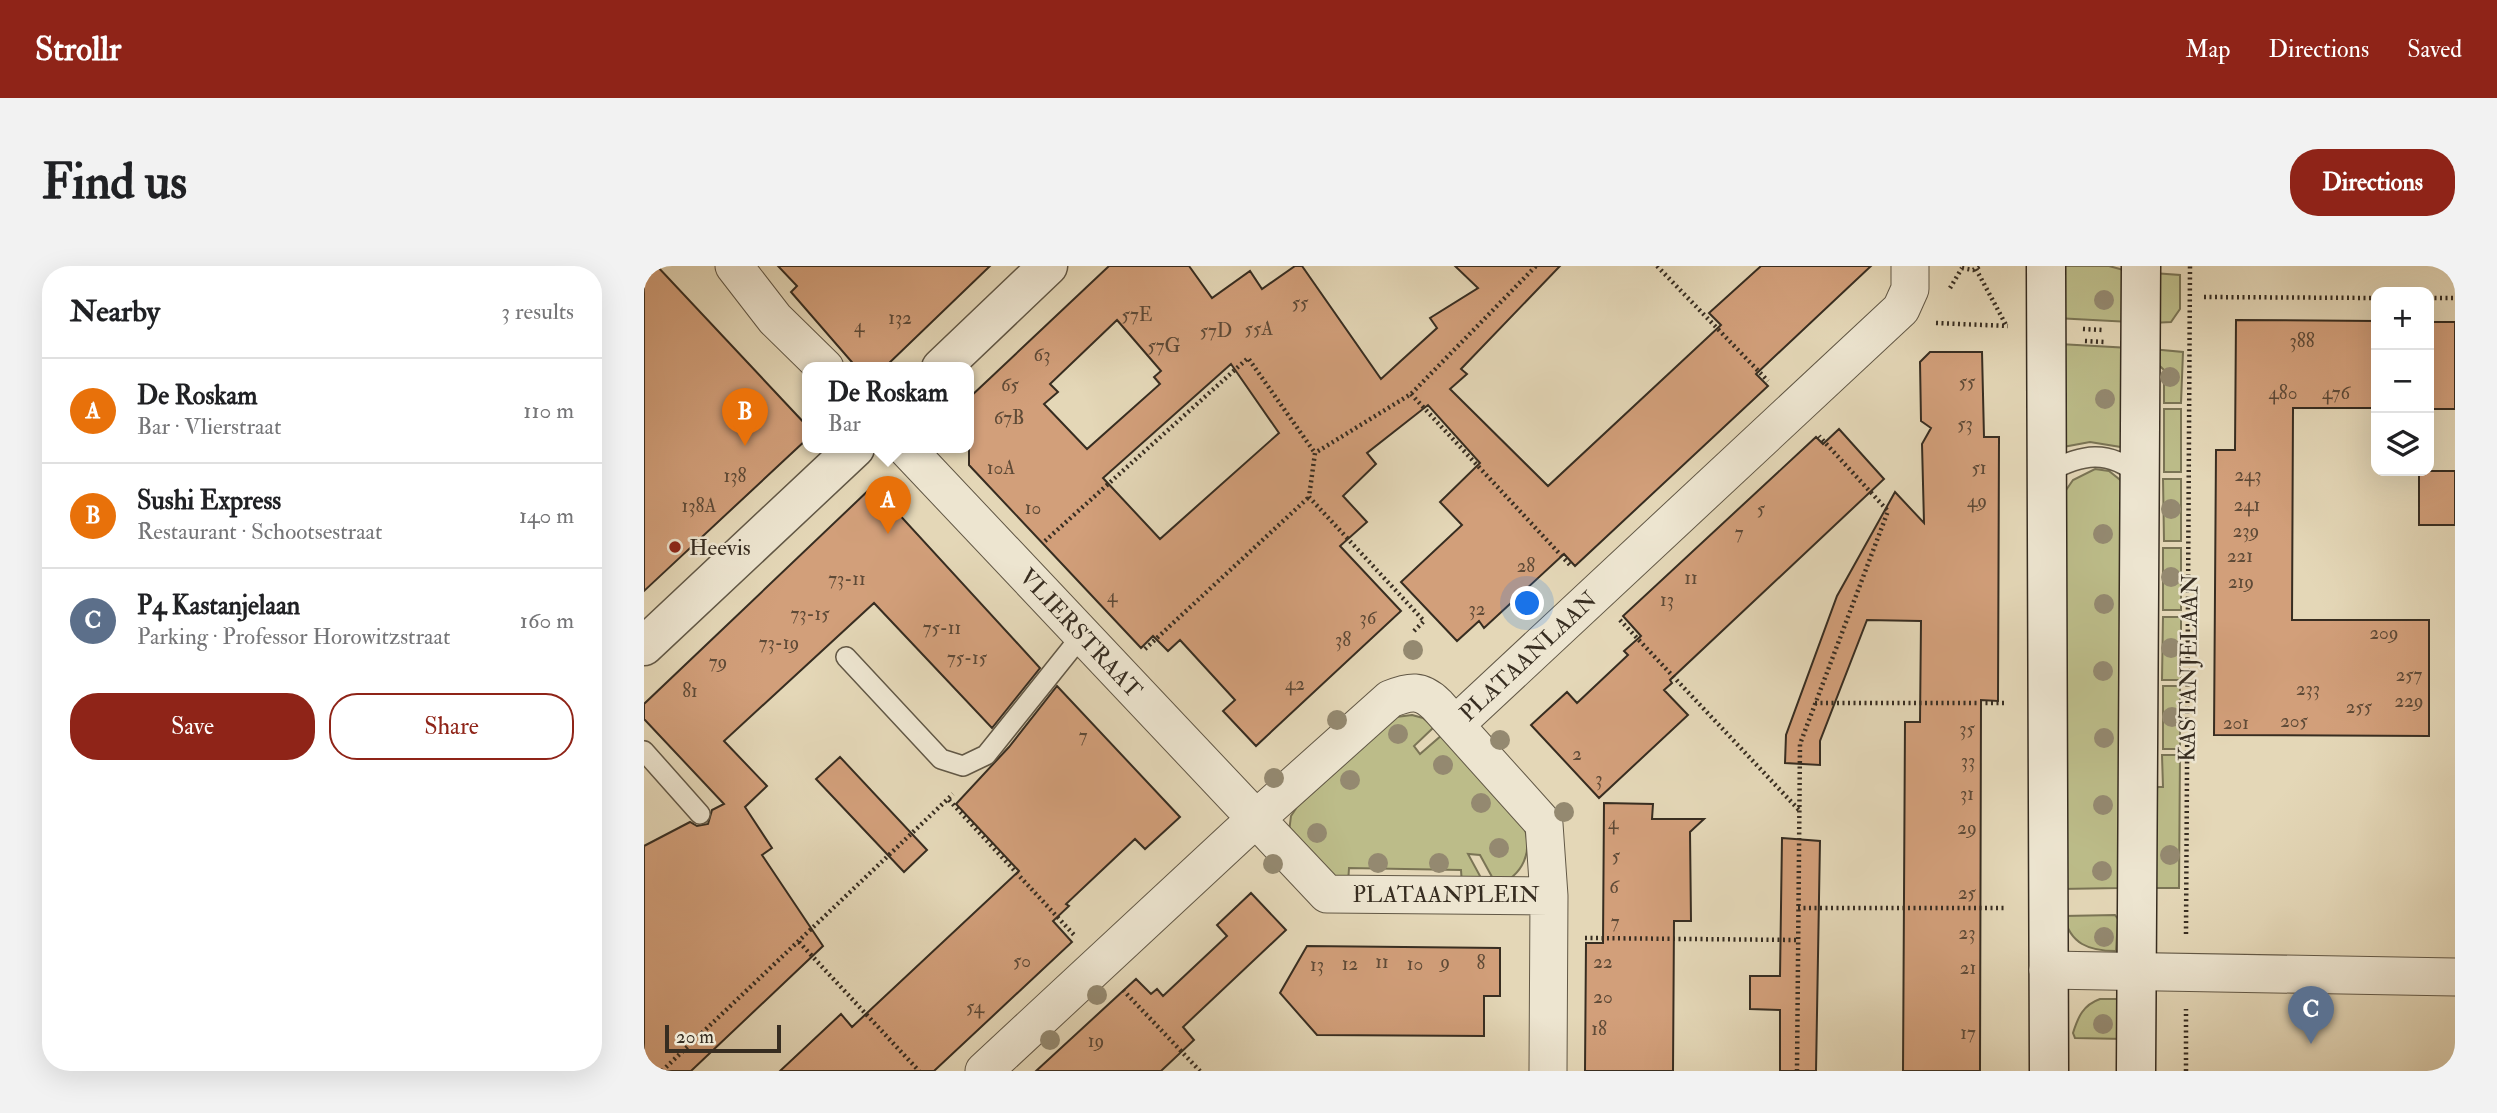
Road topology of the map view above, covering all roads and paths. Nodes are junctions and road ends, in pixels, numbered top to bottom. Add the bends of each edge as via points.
1 (734, 266) edge
2 (1048, 266) edge
3 (1536, 266) edge
4 (1657, 266) edge
5 (1960, 266) edge
6 (2046, 266) edge
7 (2141, 266) edge
8 (2190, 266) edge
9 (1978, 268) edge
10 (1908, 283) edge
11 (2204, 297) dead end
12 (2371, 298) edge
13 (2434, 298) edge
14 (2455, 299) edge
15 (2081, 341) dead end
16 (2118, 342) dead end
17 (819, 362) edge
18 (947, 362) edge
19 (1771, 384) dead end
20 (1411, 394) junction
21 (1818, 434) dead end
22 (850, 453) edge
23 (911, 453) edge
24 (1315, 453) junction
25 (2048, 472) junction
26 (2139, 475) junction
27 (1309, 497) junction
28 (1039, 547) dead end
29 (1562, 555) dead end
30 (1619, 619) dead end
31 (1414, 631) dead end
32 (1083, 635) junction
33 (644, 646) edge
34 (1140, 654) dead end
35 (846, 657) dead end
36 (2005, 703) dead end
37 (1815, 704) junction
38 (1456, 724) junction
39 (644, 751) edge
40 (1800, 810) junction
41 (700, 814) dead end
42 (1256, 819) junction
43 (1549, 896) junction
44 (1798, 908) junction
45 (2005, 908) dead end
46 (1065, 925) dead end
47 (1578, 938) dead end
48 (1797, 940) junction
49 (799, 942) junction
50 (2048, 970) junction
51 (2136, 972) junction
52 (2186, 972) junction
53 (2455, 977) edge
54 (1123, 990) dead end
55 (662, 1071) edge
56 (919, 1071) edge
57 (984, 1071) edge
58 (1200, 1071) edge
59 (1548, 1071) edge
60 (1797, 1071) edge
61 (2049, 1071) edge
62 (2136, 1071) edge
63 (2186, 1071) edge

1 - 17 street via 775,318
2 - 18 main road
3 - 20 path
4 - 19 path
5 - 9 path
6 - 25 main road
7 - 26 main road
8 - 52 path, KASTANJELAAN
9 - 10 path via 2006,326 1929,323
10 - 38 street, PLATAANLAAN via 1891,319
11 - 12 path
13 - 14 path
15 - 16 path
20 - 24 path
20 - 29 path
21 - 37 path via 1888,511
22 - 33 main road
23 - 32 street, VLIERSTRAAT
24 - 27 path
24 - 28 path via 1248,358
25 - 26 lane via 2081,456 2095,456 2118,460
25 - 50 main road
26 - 51 main road
27 - 31 path via 1424,621
27 - 34 path
30 - 40 path
32 - 35 lane via 986,755 963,766 941,760
32 - 42 street, VLIERSTRAAT
36 - 37 path
37 - 40 path via 1800,744
38 - 42 street, PLATAANLAAN via 1430,697 1418,692 1390,699
38 - 43 street, PLATAANPLEIN via 1540,816 1546,836
39 - 41 lane
40 - 44 path
42 - 43 street, PLATAANPLEIN via 1327,894
42 - 57 street, PLATAANLAAN
43 - 59 street
44 - 45 path
44 - 48 path
46 - 49 path via 951,798
47 - 48 path
48 - 60 path
49 - 55 path
49 - 56 path
50 - 51 street
50 - 61 main road
51 - 52 street
51 - 62 main road
52 - 53 street
52 - 63 path, KASTANJELAAN
54 - 58 path

